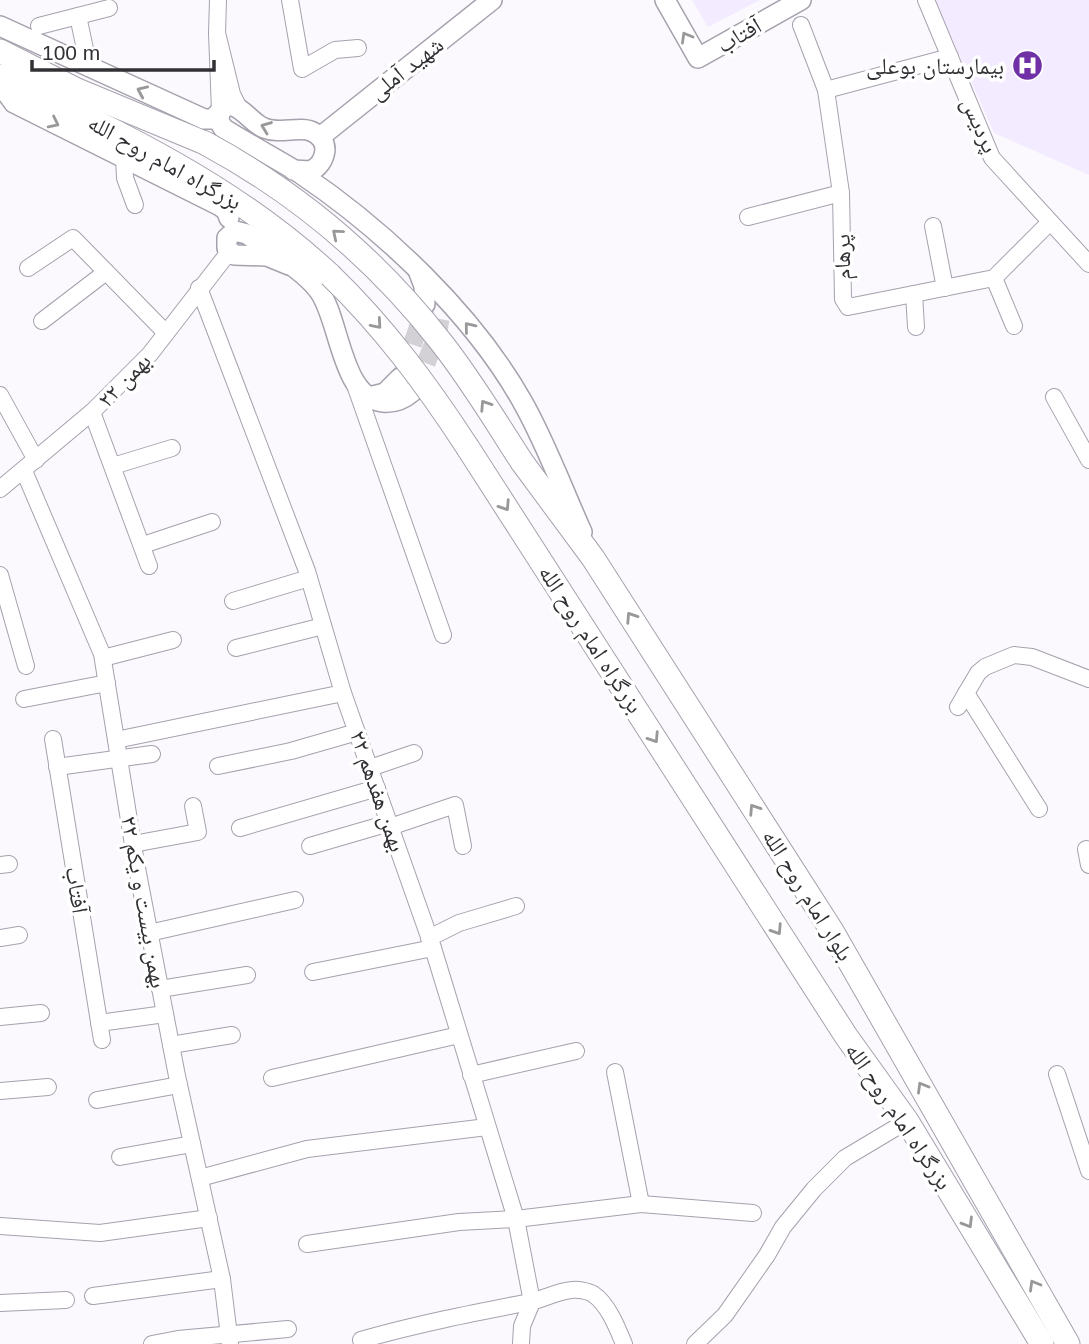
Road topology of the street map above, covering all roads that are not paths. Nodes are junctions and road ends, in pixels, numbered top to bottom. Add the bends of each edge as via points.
1 (218, 0) edge
2 (290, 0) edge
3 (492, 0) edge
4 (665, 0) edge
5 (801, 0) edge
6 (926, 0) edge
7 (109, 8) dead end
8 (78, 16) junction
9 (801, 25) dead end
10 (0, 26) edge
11 (39, 26) dead end
12 (217, 33) junction
13 (358, 48) dead end
14 (0, 51) edge
15 (950, 57) junction
16 (89, 68) junction
17 (0, 76) edge
18 (0, 84) edge
19 (826, 90) junction
20 (240, 110) junction
21 (215, 114) junction
22 (322, 145) junction
23 (124, 158) junction
24 (293, 170) junction
25 (207, 181) junction
26 (841, 193) junction
27 (135, 205) dead end
28 (343, 205) junction
29 (748, 217) dead end
30 (229, 218) junction
31 (1051, 222) junction
32 (933, 226) dead end
33 (228, 245) junction
34 (1089, 264) edge
35 (414, 267) junction
36 (28, 268) dead end
37 (106, 272) junction
38 (994, 278) junction
39 (430, 283) junction
40 (945, 288) junction
41 (199, 289) junction
42 (914, 294) junction
43 (425, 304) tunnel mouth
44 (440, 319) tunnel mouth
45 (42, 321) dead end
46 (1014, 326) dead end
47 (916, 327) dead end
48 (166, 333) junction
49 (353, 379) junction
50 (406, 385) tunnel mouth
51 (0, 395) edge
52 (1054, 397) dead end
53 (92, 412) junction
54 (172, 448) dead end
55 (1089, 460) edge
56 (30, 466) junction
57 (113, 466) junction
58 (0, 489) edge
59 (212, 522) dead end
60 (143, 545) junction
61 (593, 558) junction
62 (149, 566) dead end
63 (0, 575) edge
64 (309, 578) junction
65 (233, 601) dead end
66 (323, 626) junction
67 (443, 635) dead end
68 (173, 640) dead end
69 (236, 648) dead end
70 (103, 658) junction
71 (26, 666) dead end
72 (1089, 680) edge
73 (107, 684) junction
74 (343, 693) junction
75 (24, 699) dead end
76 (357, 732) junction
77 (53, 739) dead end
78 (116, 740) junction
79 (414, 753) dead end
80 (152, 754) dead end
81 (119, 759) junction
82 (218, 766) dead end
83 (57, 767) junction
84 (370, 768) junction
85 (377, 788) junction
86 (193, 806) dead end
87 (1039, 809) dead end
88 (390, 825) junction
89 (240, 828) dead end
90 (132, 844) junction
91 (310, 846) dead end
92 (463, 846) dead end
93 (295, 900) dead end
94 (516, 906) dead end
95 (149, 933) junction
96 (19, 935) dead end
97 (0, 938) edge
98 (431, 943) junction
99 (313, 972) dead end
100 (247, 975) dead end
101 (160, 989) junction
102 (41, 1013) dead end
103 (165, 1014) junction
104 (0, 1017) edge
105 (99, 1023) junction
106 (232, 1035) dead end
107 (459, 1035) junction
108 (102, 1040) dead end
109 (171, 1045) junction
110 (576, 1051) dead end
111 (615, 1072) dead end
112 (1057, 1074) dead end
113 (471, 1076) junction
114 (272, 1078) dead end
115 (179, 1085) junction
116 (48, 1087) dead end
117 (0, 1091) edge
118 (97, 1100) dead end
119 (907, 1121) junction
120 (487, 1127) junction
121 (192, 1144) junction
122 (1085, 1147) edge
123 (120, 1157) dead end
124 (1089, 1171) edge
125 (200, 1178) junction
126 (641, 1204) junction
127 (753, 1213) dead end
128 (209, 1218) junction
129 (516, 1219) junction
130 (0, 1226) edge
131 (307, 1244) dead end
132 (222, 1279) junction
133 (93, 1296) dead end
134 (66, 1300) dead end
135 (532, 1301) junction
136 (0, 1303) edge
137 (288, 1329) dead end
138 (229, 1340) edge
139 (360, 1340) dead end
140 (521, 1343) edge
141 (152, 1344) edge
142 (505, 1344) edge
143 (624, 1344) edge
144 (695, 1344) edge
145 (1042, 1344) edge
146 (1068, 1344) edge

1 - 12 street
2 - 13 street via 302,69 335,50
3 - 22 main road, شهید آملی
5 -> 4 main road, آفتاب via 698,58
6 - 15 street, پردیس
7 - 8 street
8 - 11 street
8 - 16 street
9 - 19 street, پرهام
10 - 16 main road
12 - 20 street
12 - 21 street
61 -> 14 highway, بلوار امام روح الله, bridge via 459,366 364,258 261,176 205,143 64,84
15 - 19 street
15 - 31 street, پردیس via 992,158
21 -> 16 main road
17 - 25 highway, بزرگراه امام روح الله
18 -> 23 main road via 14,103
19 - 26 street, پرهام
20 - 21 main road via 231,106
22 -> 20 main road via 311,131 270,130
21 - 24 main road via 225,130
22 - 24 main road, شهید آملی via 321,163 314,170
22 - 28 main road via 328,182
23 - 27 street via 125,178
23 - 30 main road via 220,206
24 - 28 main road
25 - 30 main road via 221,196
25 -> 119 highway, بزرگراه امام روح الله, bridge via 271,224 330,275 407,359 846,1036
26 - 29 street
26 - 42 street, پرهام via 843,299 848,307
28 - 35 main road
30 - 33 main road
31 - 34 street, پردیس
31 - 38 street
32 - 40 street
33 - 41 street, ۲۲ بهمن
33 - 49 main road via 235,231 243,231 312,283 323,297
35 - 39 main road
35 - 43 main road via 424,286
36 - 37 street via 73,238
37 - 45 street
37 - 48 street
38 - 40 street, پرهام
38 - 46 street
39 - 44 main road via 439,301
61 -> 39 main road via 523,402 482,343
40 - 42 street, پرهام
41 - 48 street, ۲۲ بهمن
41 - 64 street, ۲۲ بهمن هفدهم
42 - 47 street
48 - 53 street, ۲۲ بهمن
49 - 50 main road via 358,389 379,402 402,399
49 - 67 street
51 - 56 street, ۲۲ بهمن بیست و یکم
52 - 55 street
53 - 56 street, ۲۲ بهمن
53 - 57 street
54 - 57 street
56 - 58 street, ۲۲ بهمن
56 - 70 street, ۲۲ بهمن بیست و یکم
57 - 60 street
59 - 60 street
60 - 62 street
146 -> 61 highway, بلوار امام روح الله via 832,931
63 - 71 street
64 - 65 street
64 - 66 street, ۲۲ بهمن هفدهم
66 - 69 street
66 - 74 street, ۲۲ بهمن هفدهم
68 - 70 street
70 - 73 street, ۲۲ بهمن بیست و یکم
72 - 87 street via 1032,657 1014,655 985,667 962,700
73 - 75 street
73 - 78 street, ۲۲ بهمن بیست و یکم
74 - 76 street, ۲۲ بهمن هفدهم
74 - 78 street
76 - 82 street
76 - 84 street, ۲۲ بهمن هفدهم
77 - 83 street, آفتاب
78 - 81 street, ۲۲ بهمن بیست و یکم
79 - 84 street
80 - 81 street
81 - 83 street
81 - 90 street, ۲۲ بهمن بیست و یکم
83 - 105 street, آفتاب
84 - 85 street, ۲۲ بهمن هفدهم
85 - 88 street, ۲۲ بهمن هفدهم
85 - 89 street
86 - 90 street via 198,832
88 - 91 street
88 - 92 street via 454,805
88 - 98 street, ۲۲ بهمن هفدهم
90 - 95 street, ۲۲ بهمن بیست و یکم
93 - 95 street
94 - 98 street via 459,923
95 - 101 street, ۲۲ بهمن بیست و یکم
96 - 97 street
98 - 99 street
98 - 107 street, ۲۲ بهمن هفدهم
100 - 101 street
101 - 103 street, ۲۲ بهمن بیست و یکم
102 - 104 street
103 - 105 street
103 - 109 street, ۲۲ بهمن بیست و یکم
105 - 108 street, آفتاب
106 - 109 street
107 - 113 street, ۲۲ بهمن هفدهم
107 - 114 street
109 - 115 street, ۲۲ بهمن بیست و یکم
110 - 113 street
111 - 126 street
112 - 122 street
113 - 120 street, ۲۲ بهمن هفدهم
115 - 118 street
115 - 121 street, ۲۲ بهمن بیست و یکم
116 - 117 street
119 - 144 street via 845,1158 814,1189 725,1315
119 -> 145 highway, بزرگراه امام روح الله
120 - 125 street via 307,1149
120 - 129 street, ۲۲ بهمن هفدهم
121 - 123 street
121 - 125 street, ۲۲ بهمن بیست و یکم
122 - 124 street
125 - 128 street, ۲۲ بهمن بیست و یکم
126 - 127 street
126 - 129 street
128 - 130 street via 100,1233
128 - 132 street, ۲۲ بهمن بیست و یکم
129 - 131 street via 459,1222
129 - 135 street, ۲۲ بهمن هفدهم
132 - 133 street
132 - 138 street, ۲۲ بهمن بیست و یکم
134 - 136 street
135 - 139 street
135 - 140 street via 524,1315
135 - 143 street via 573,1290 591,1293 606,1306
137 - 138 street
138 - 141 street via 178,1339
140 - 142 street

